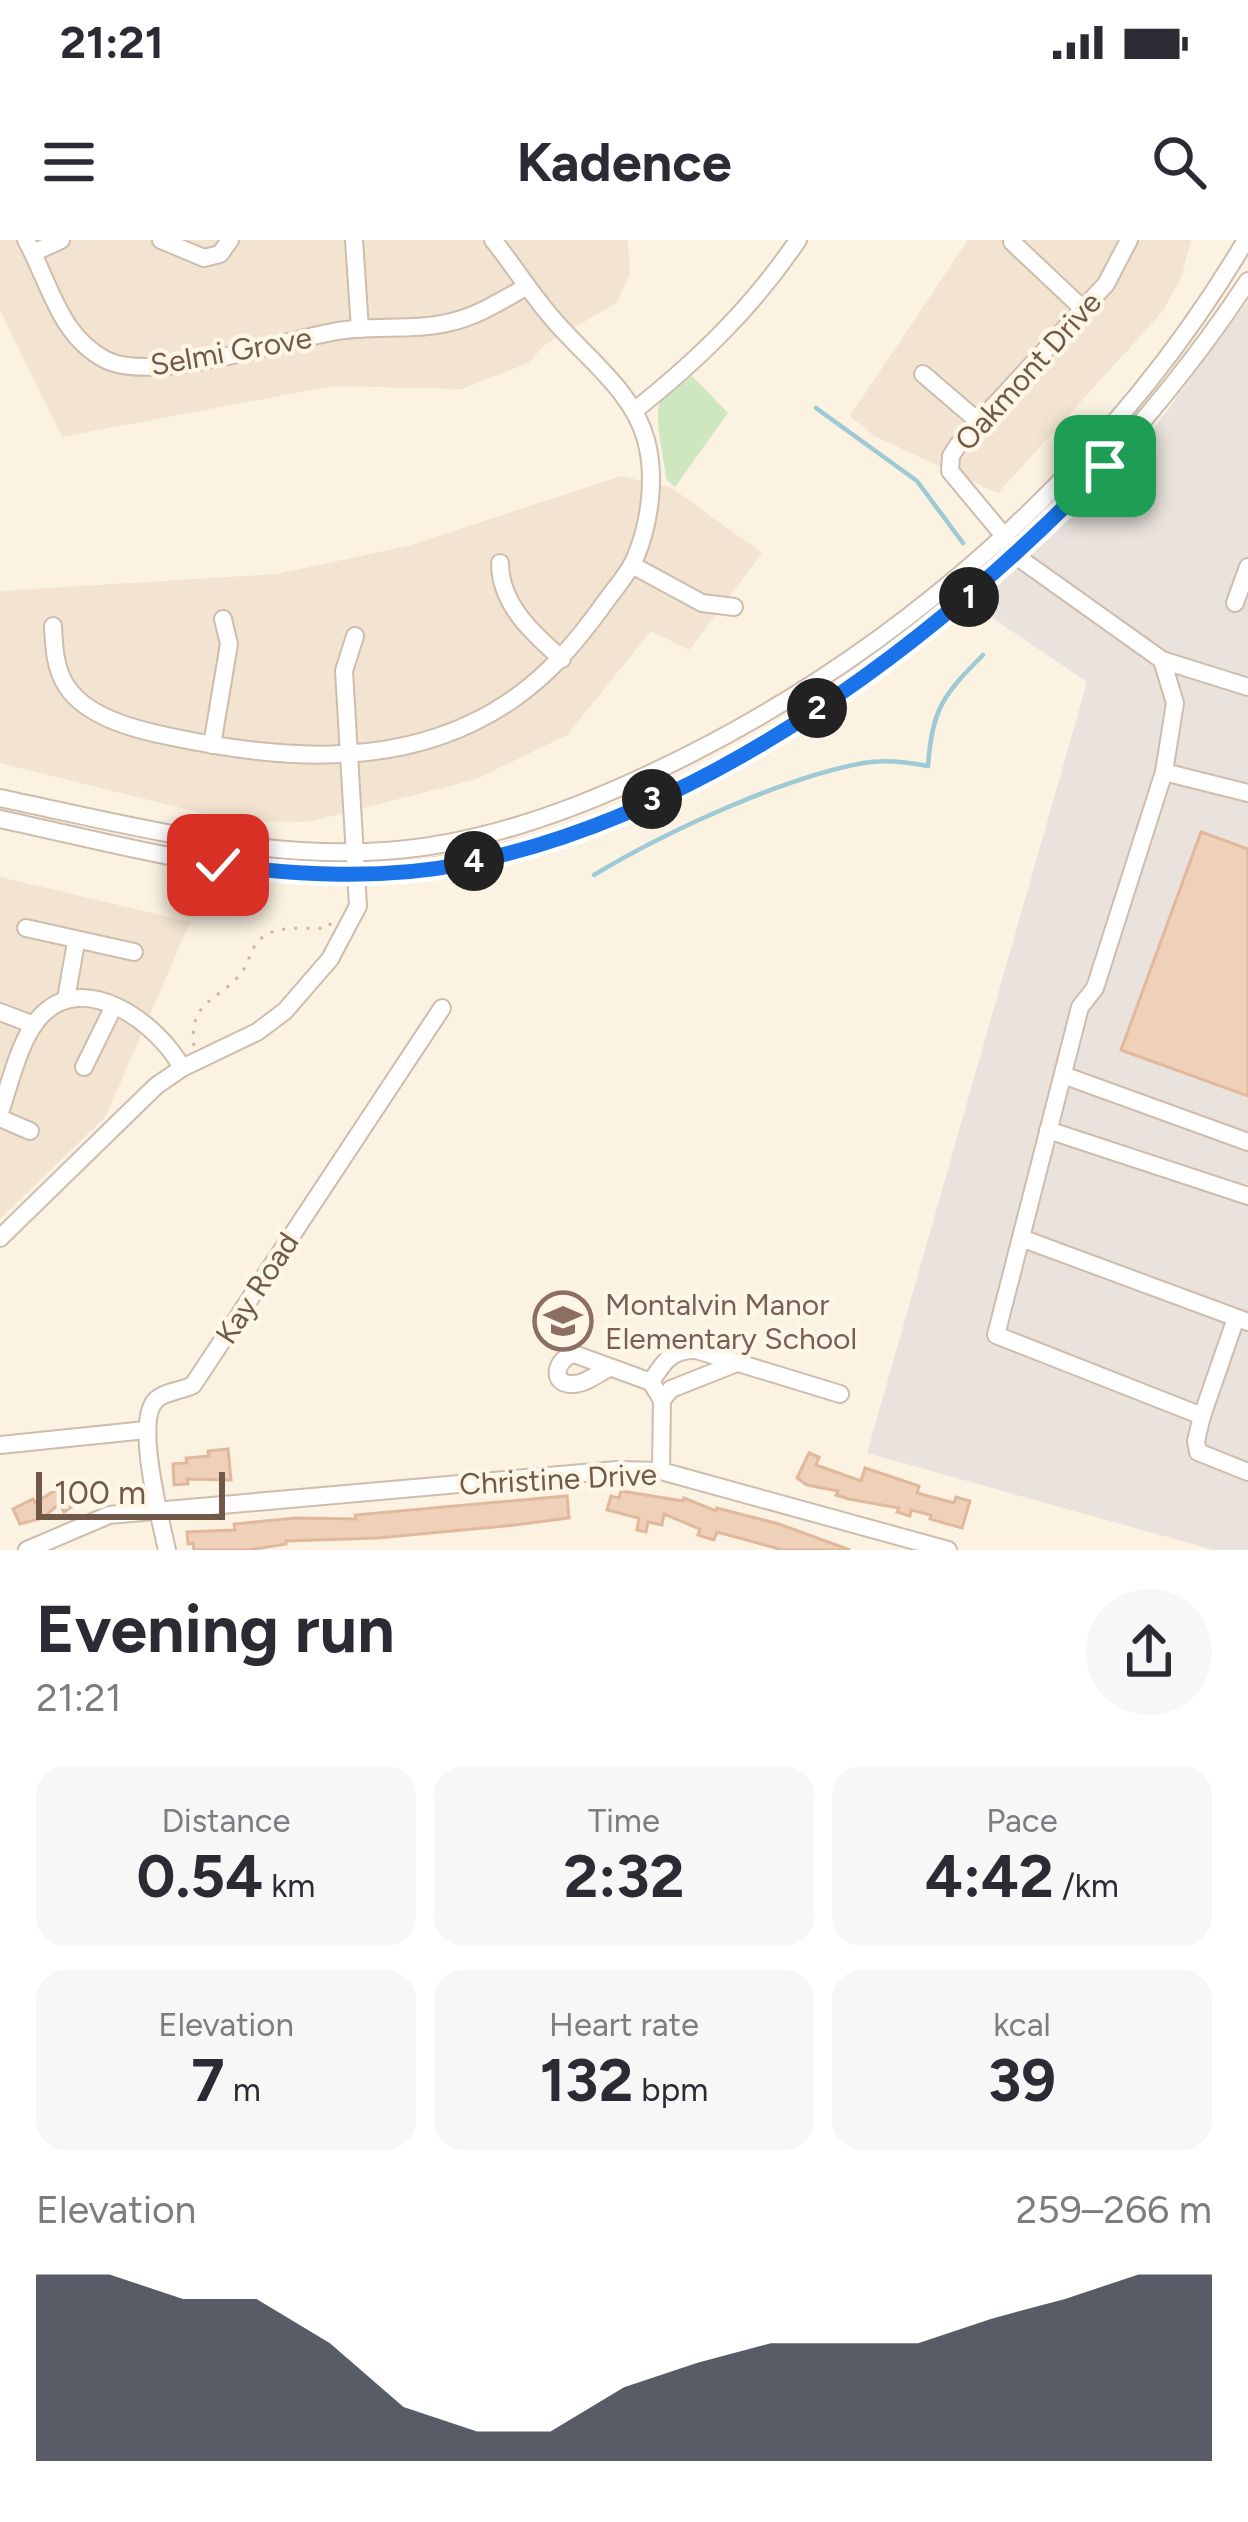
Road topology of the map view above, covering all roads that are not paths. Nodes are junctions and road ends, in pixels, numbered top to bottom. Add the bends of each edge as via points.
1 (61, 240) edge
2 (161, 240) edge
3 (230, 240) edge
4 (354, 240) edge
5 (493, 240) edge
6 (797, 240) edge
7 (1130, 240) edge
8 (1246, 240) edge
9 (1012, 242) edge
10 (30, 246) edge
11 (1248, 281) edge
12 (526, 287) junction
13 (1082, 308) junction
14 (360, 329) junction
15 (923, 374) dead end
16 (634, 411) junction
17 (979, 422) junction
18 (1004, 536) junction
19 (1016, 556) junction
20 (500, 563) dead end
21 (632, 566) junction
22 (1248, 567) edge
23 (1235, 603) dead end
24 (734, 607) dead end
25 (223, 619) dead end
26 (52, 626) dead end
27 (355, 636) dead end
28 (562, 659) junction
29 (1162, 660) junction
30 (1248, 687) edge
31 (212, 746) junction
32 (348, 753) junction
33 (1164, 772) junction
34 (1248, 793) edge
35 (0, 798) edge
36 (0, 819) edge
37 (355, 851) junction
38 (356, 874) junction
39 (26, 928) dead end
40 (76, 942) junction
41 (134, 952) dead end
42 (66, 999) junction
43 (114, 1006) junction
44 (442, 1008) dead end
45 (0, 1012) edge
46 (34, 1025) junction
47 (189, 1065) junction
48 (83, 1067) dead end
49 (1063, 1075) junction
50 (1, 1107) edge
51 (30, 1130) dead end
52 (1048, 1130) junction
53 (1248, 1142) edge
54 (1248, 1196) edge
55 (0, 1238) edge
56 (1021, 1238) junction
57 (1242, 1320) edge
58 (738, 1363) junction
59 (609, 1368) dead end
60 (650, 1382) junction
61 (840, 1394) dead end
62 (662, 1400) junction
63 (1202, 1416) junction
64 (146, 1430) junction
65 (0, 1445) edge
66 (661, 1471) junction
67 (1248, 1472) edge
68 (159, 1509) junction
69 (27, 1550) edge
70 (166, 1550) edge
71 (948, 1550) edge

1 - 10 street
2 - 3 street via 204,258
4 - 14 street
5 - 12 street
6 - 16 street via 735,322
7 - 13 street, Oakmont Drive via 1116,271
8 - 18 street via 1127,406
9 - 13 street
10 - 14 street, Selmi Grove via 75,338 130,368
11 - 19 street via 1145,421
12 - 14 street, Selmi Grove via 446,324
12 - 16 street
13 - 17 street, Oakmont Drive
15 - 17 street
16 - 21 street via 652,471
17 - 18 street, Oakmont Drive via 951,456 950,471
18 - 19 street, Oakmont Drive
18 - 37 street via 896,626 677,761 595,800 498,831
19 - 29 street
19 - 38 street via 903,651 688,782 527,847 461,865
20 - 28 street via 516,611
21 - 24 street via 702,603
21 - 28 street
22 - 23 street
25 - 31 street via 229,644
26 - 31 street via 58,667 83,703 148,732
27 - 32 street via 344,670
28 - 32 street via 525,694 473,723
29 - 30 street
29 - 33 street via 1175,703
31 - 32 street
32 - 37 street
33 - 34 street
33 - 49 street
35 - 37 street via 199,841
36 - 38 street via 218,865
37 - 38 street
38 - 47 street via 358,906 312,983 257,1032
39 - 40 street
40 - 41 street
40 - 42 street
42 - 43 street
42 - 46 street
43 - 47 street via 144,1020
43 - 48 street
44 - 64 street, Kay Road via 199,1376 156,1400
45 - 46 street
46 - 50 street
47 - 55 street via 139,1101
49 - 52 street
49 - 53 street
50 - 51 street
52 - 54 street
52 - 56 street
56 - 57 street
56 - 63 street via 997,1337
57 - 63 street
58 - 60 street via 682,1349
58 - 61 street
58 - 62 street
59 - 60 street
60 - 62 street
62 - 66 street
63 - 67 street via 1198,1452
64 - 65 street
64 - 68 street
66 - 68 street, Christine Drive
66 - 71 street, Christine Drive
68 - 69 street, Christine Drive via 109,1515
68 - 70 street

